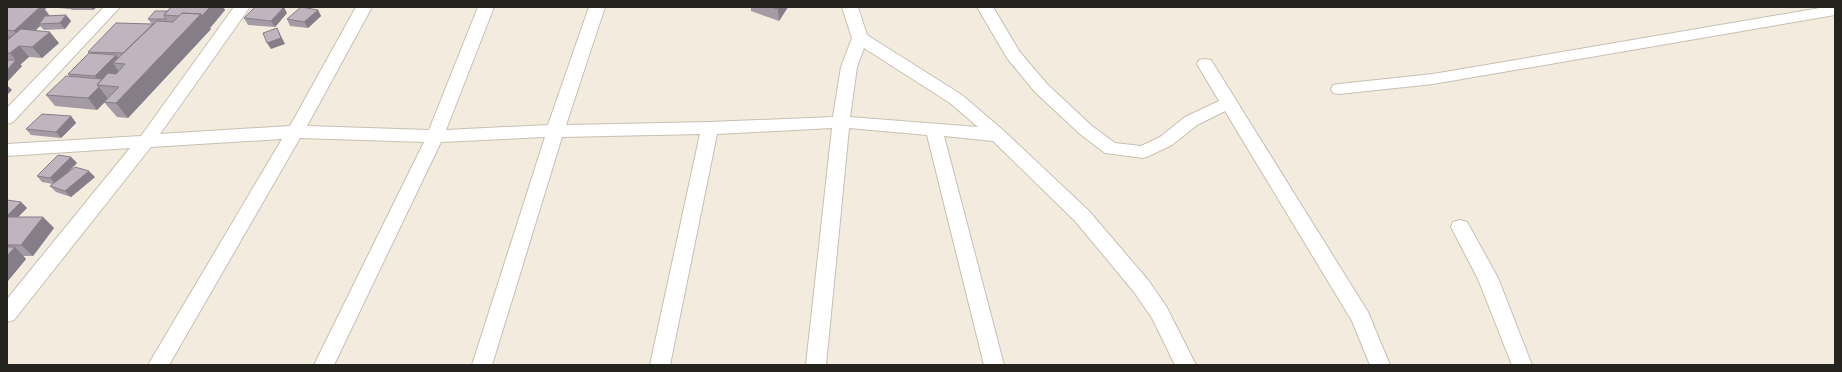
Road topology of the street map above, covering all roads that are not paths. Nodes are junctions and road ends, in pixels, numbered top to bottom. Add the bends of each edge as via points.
1 (112, 7) edge
2 (242, 7) edge
3 (364, 7) edge
4 (486, 7) edge
5 (597, 7) edge
6 (850, 7) edge
7 (985, 7) edge
8 (1835, 10) edge
9 (860, 38) junction
10 (1205, 64) dead end
11 (1339, 89) dead end
12 (1228, 103) junction
13 (7, 118) edge
14 (841, 122) junction
15 (710, 128) junction
16 (934, 130) junction
17 (556, 131) junction
18 (295, 132) junction
19 (998, 135) junction
20 (435, 136) junction
21 (146, 141) junction
22 (7, 150) edge
23 (1460, 228) dead end
24 (7, 314) edge
25 (158, 365) edge
26 (324, 365) edge
27 (482, 365) edge
28 (660, 365) edge
29 (816, 365) edge
30 (994, 365) edge
31 (1186, 365) edge
32 (1380, 365) edge
33 (1522, 365) edge

1 - 13 street
2 - 21 street
3 - 18 street
4 - 20 street
5 - 17 street
6 - 9 street
7 - 12 street via 1013,54 1041,88 1086,130 1111,149 1143,152 1166,141 1191,121
8 - 11 street via 1433,79
9 - 14 street via 849,67
9 - 19 street via 956,99
10 - 12 street
12 - 32 street via 1361,318
14 - 15 street
14 - 16 street
14 - 29 street
15 - 17 street
15 - 28 street
16 - 19 street
16 - 30 street
17 - 20 street
17 - 27 street
18 - 20 street
18 - 21 street
18 - 25 street
19 - 31 street via 1082,216 1141,286 1159,312
20 - 26 street
21 - 22 street
21 - 24 street
23 - 33 street via 1488,278

